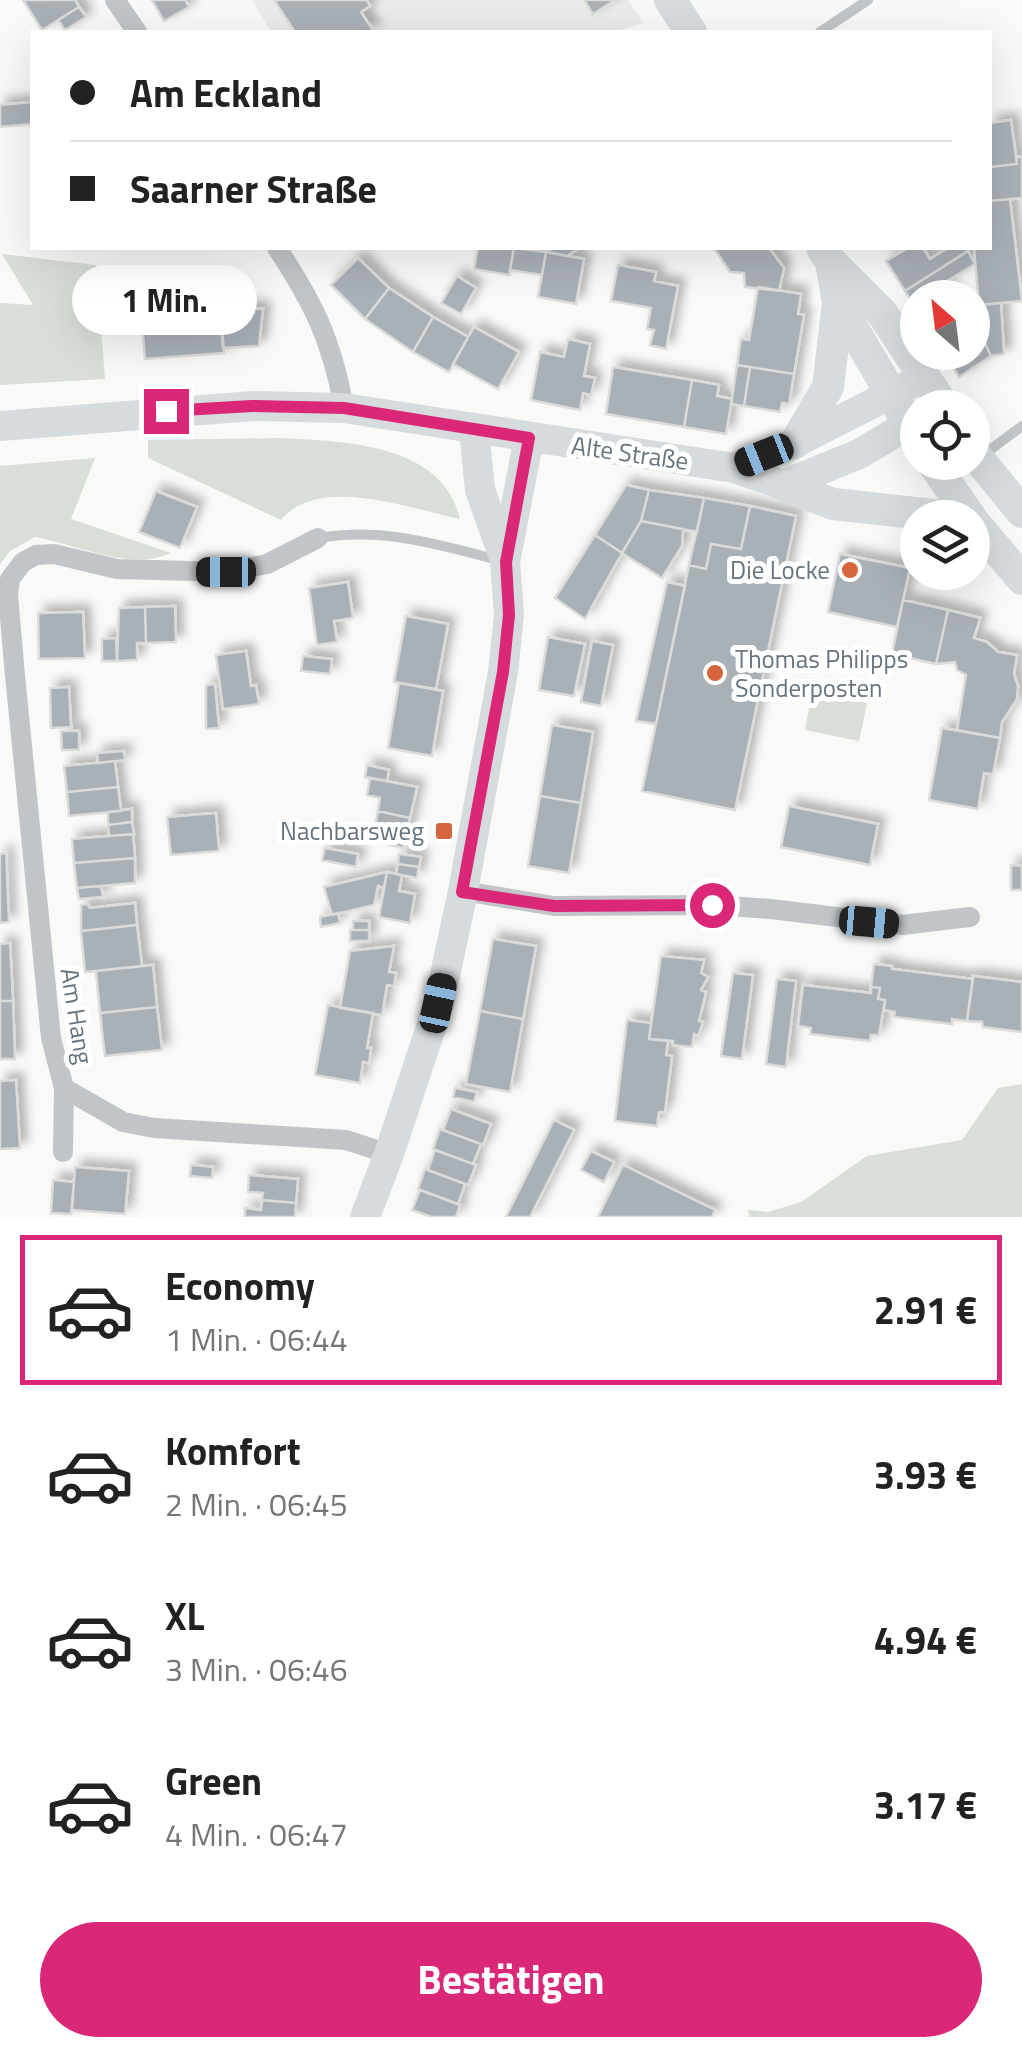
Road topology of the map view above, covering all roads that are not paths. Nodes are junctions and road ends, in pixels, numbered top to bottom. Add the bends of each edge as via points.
1 (116, 0) edge
2 (670, 0) edge
3 (868, 0) edge
4 (136, 30) edge
5 (690, 30) edge
6 (823, 30) edge
7 (278, 250) edge
8 (827, 254) edge
9 (838, 303) junction
10 (917, 390) edge
11 (892, 394) junction
12 (900, 398) edge
13 (344, 408) junction
14 (0, 426) edge
15 (1022, 426) edge
16 (900, 428) edge
17 (474, 429) junction
18 (529, 438) junction
19 (795, 443) junction
20 (990, 446) edge
21 (734, 468) junction
22 (990, 473) edge
23 (782, 485) junction
24 (900, 511) edge
25 (1022, 512) edge
26 (318, 538) joint
27 (990, 541) edge
28 (506, 562) junction
29 (1022, 580) edge
30 (462, 892) junction
31 (970, 917) dead end
32 (64, 1088) junction
33 (62, 1152) dead end
34 (389, 1154) junction
35 (371, 1212) edge

1 - 4 street
2 - 5 main road
3 - 6 lane
7 - 13 street via 322,322
8 - 9 main road
8 - 10 main road via 882,313
9 - 11 main road
9 - 19 main road via 828,387
11 - 12 main road
11 - 19 main road
13 - 14 main road, Alte Straße via 252,406
13 - 17 main road, Alte Straße
15 - 20 lane
16 - 23 main road via 859,454
17 - 18 main road, Alte Straße
17 - 28 main road via 480,490
18 - 21 main road, Alte Straße
18 - 28 main road
19 - 21 main road
21 - 23 main road, Alte Straße
22 - 25 main road
23 - 24 main road via 833,504
26 - 28 lane via 407,536
26 - 32 street, Am Hang via 267,564 226,572 117,570 54,554 23,562 10,579 52,1038
27 - 29 main road
28 - 30 main road via 503,672
30 - 31 street via 554,906 712,905 902,925
30 - 34 main road via 438,1003
32 - 33 street, Am Hang
32 - 34 street, Am Hang via 124,1122 346,1140
34 - 35 main road

